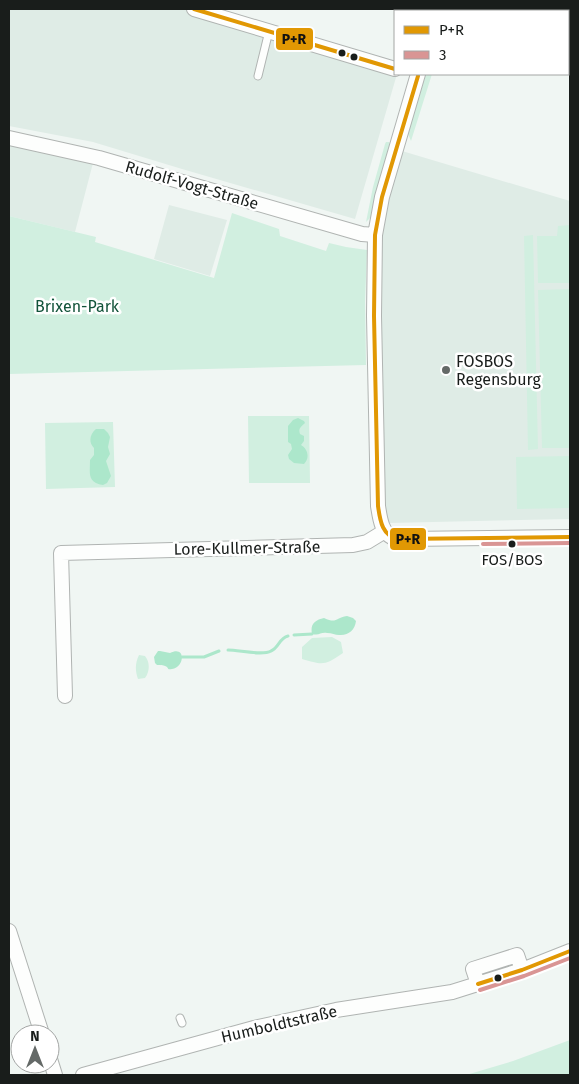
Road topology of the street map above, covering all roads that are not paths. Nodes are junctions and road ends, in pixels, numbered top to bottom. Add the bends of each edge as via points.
1 (194, 9) edge
2 (269, 31) junction
3 (394, 69) edge
4 (415, 75) edge
5 (258, 76) dead end
6 (9, 138) edge
7 (375, 235) junction
8 (385, 531) junction
9 (570, 537) edge
10 (65, 696) dead end
11 (9, 931) edge
12 (570, 951) edge
13 (39, 1024) edge
14 (83, 1075) edge

1 - 2 street
2 - 3 street
2 - 5 lane
4 - 7 street
6 - 7 street, Rudolf-Vogt-Straße via 99,158 362,234
7 - 8 street via 378,506
8 - 9 street via 394,538 405,540
8 - 10 street, Lore-Kullmer-Straße via 367,542 353,545 61,553
11 - 13 street
12 - 14 street, Humboldtstraße via 452,992 336,1010 254,1028

